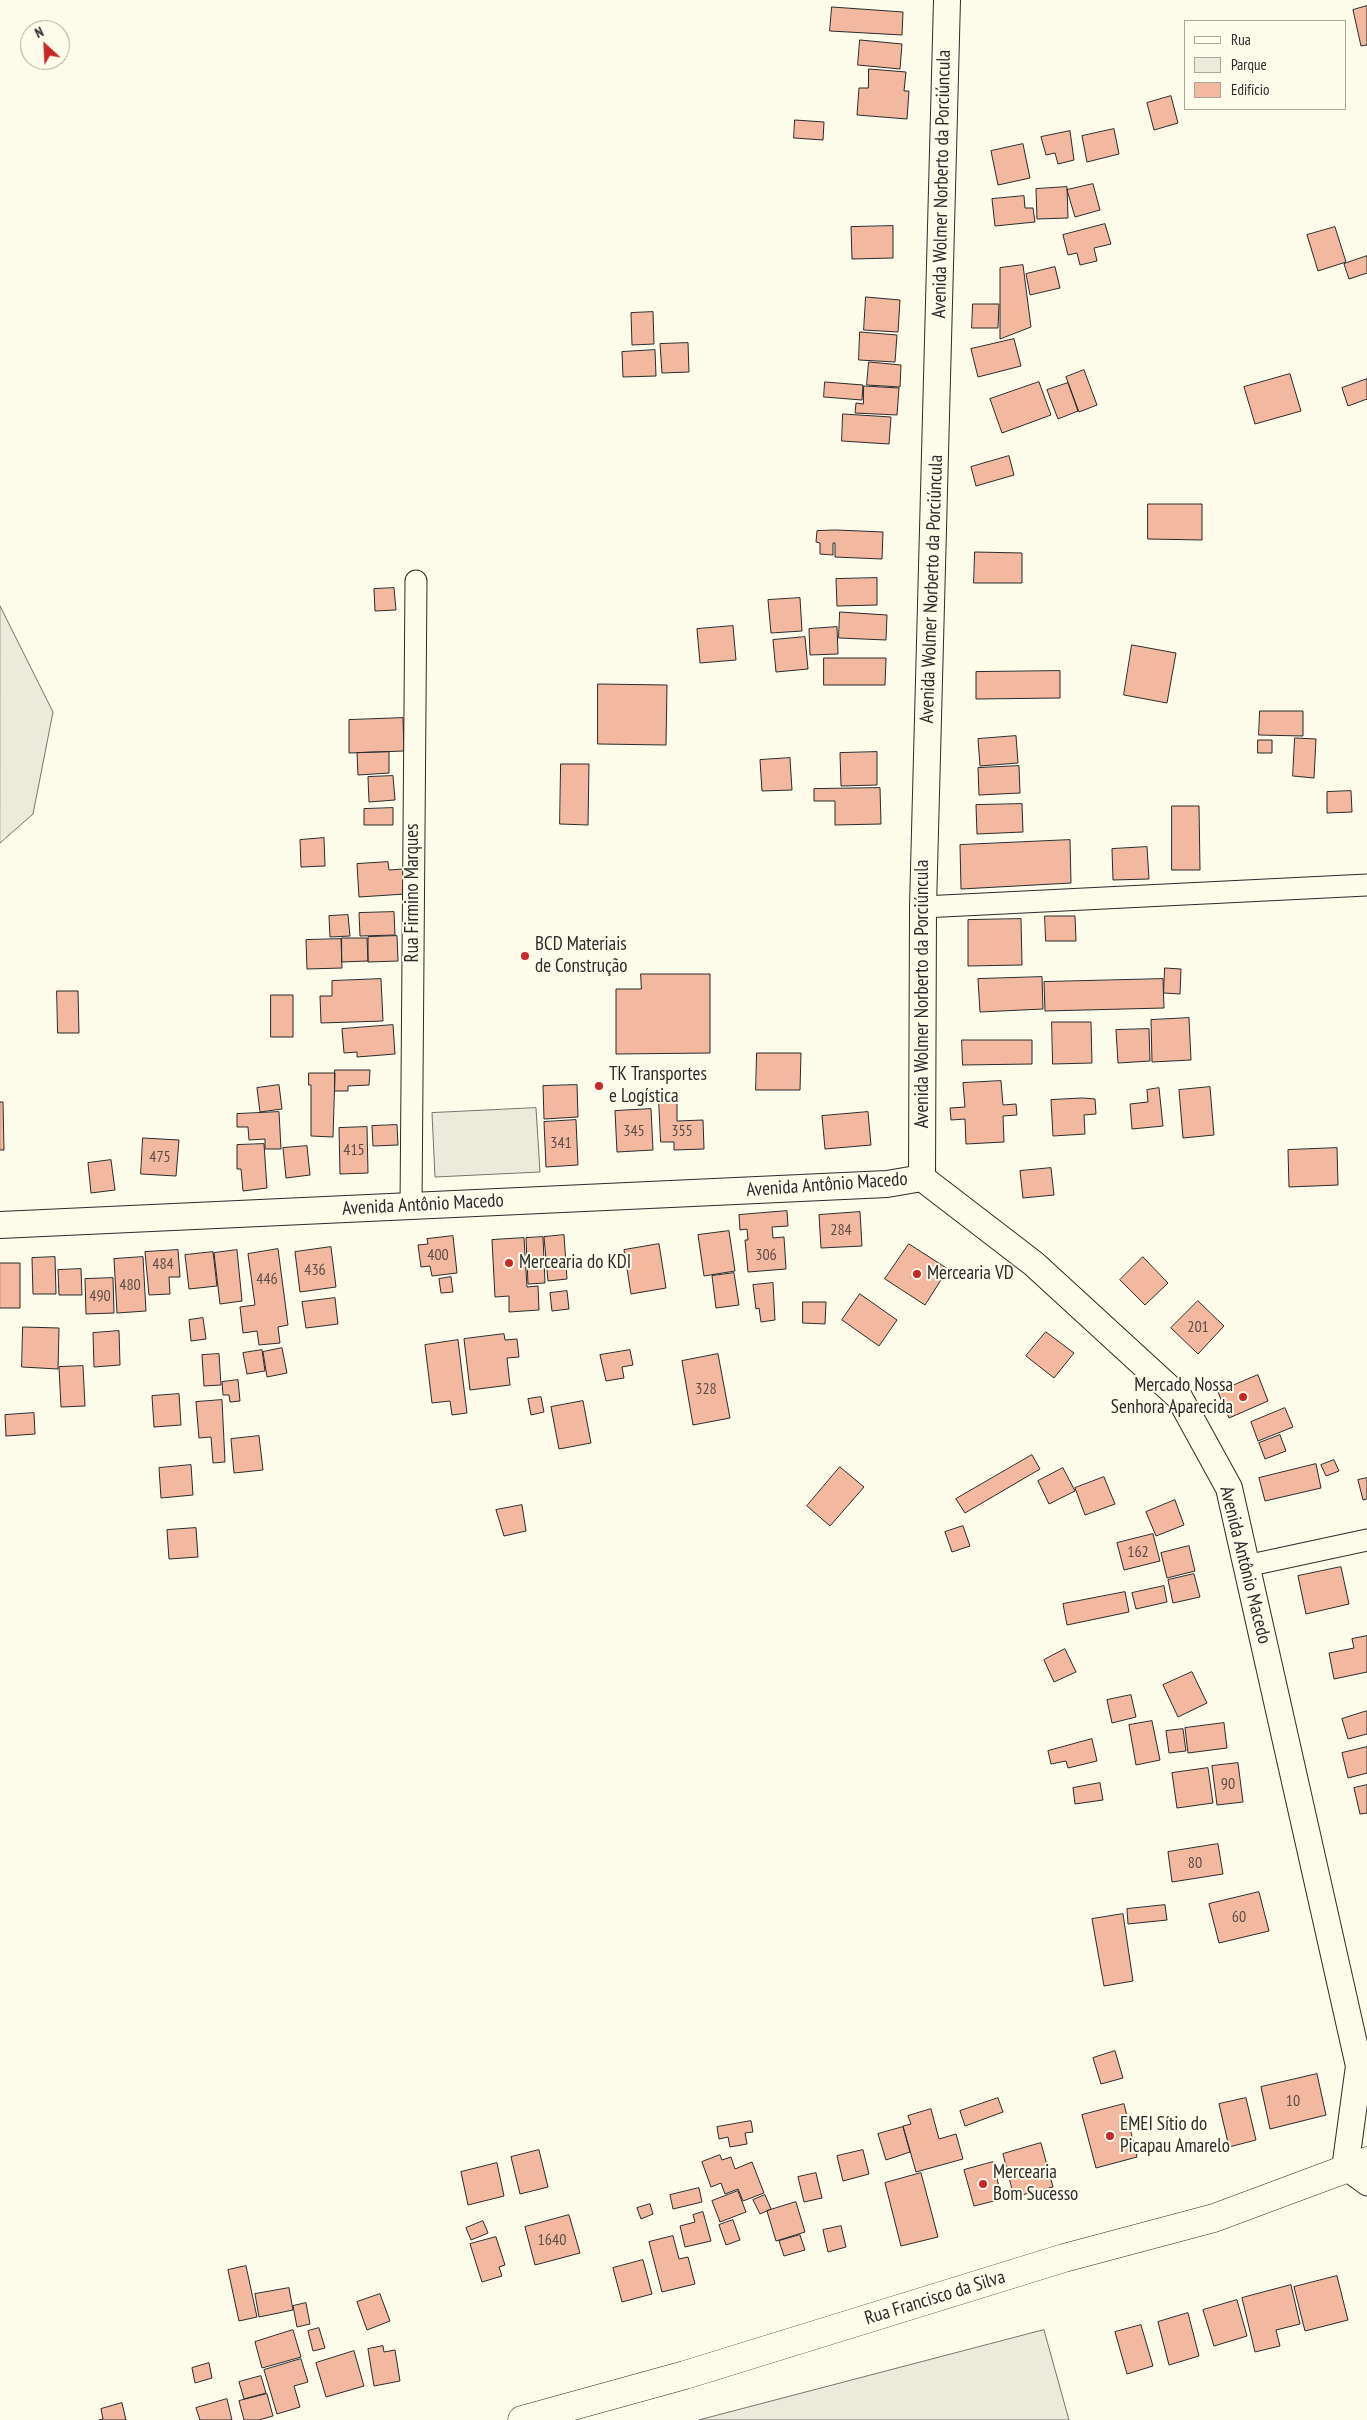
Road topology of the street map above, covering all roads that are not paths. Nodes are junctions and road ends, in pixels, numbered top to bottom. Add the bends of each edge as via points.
1 (947, 0) edge
2 (416, 581) dead end
3 (1367, 885) edge
4 (923, 907) junction
5 (922, 1178) junction
6 (411, 1206) junction
7 (0, 1226) edge
8 (1367, 1540) edge
9 (1246, 1566) junction
10 (1363, 2071) edge
11 (1356, 2165) edge
12 (1367, 2184) edge
13 (522, 2420) edge

1 - 4 street, Avenida Wolmer Norberto da Porciúncula
2 - 6 street, Rua Firmino Marques
3 - 4 street
4 - 5 street, Avenida Wolmer Norberto da Porciúncula
5 - 6 street, Avenida Antônio Macedo via 887,1184
5 - 9 street, Avenida Antônio Macedo via 1034,1264 1179,1397 1229,1488
6 - 7 street, Avenida Antônio Macedo
8 - 9 street
9 - 10 street, Avenida Antônio Macedo
10 - 11 street, Avenida Antônio Macedo
11 - 12 street
11 - 13 main road, Rua Francisco da Silva via 1214,2218 1064,2258 685,2375

